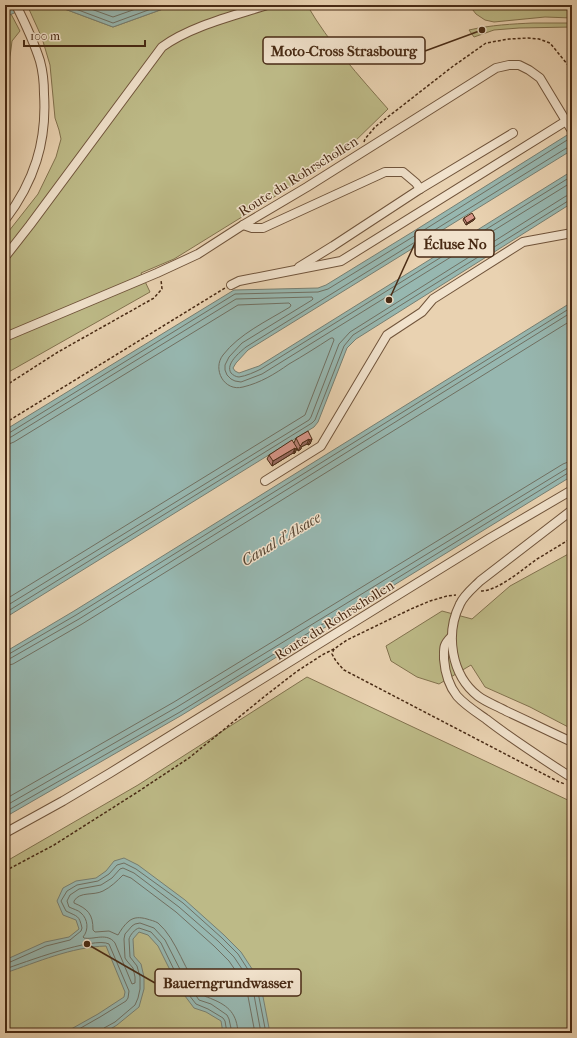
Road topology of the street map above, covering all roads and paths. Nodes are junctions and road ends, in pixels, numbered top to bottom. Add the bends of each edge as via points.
1 (16, 5) edge
2 (267, 5) edge
3 (572, 70) edge
4 (566, 121) junction
5 (572, 131) edge
6 (513, 133) dead end
7 (362, 152) junction
8 (420, 190) junction
9 (5, 220) edge
10 (243, 225) junction
11 (572, 233) edge
12 (5, 257) edge
13 (294, 270) junction
14 (157, 273) junction
15 (231, 285) joint
16 (5, 337) edge
17 (5, 386) edge
18 (5, 423) edge
19 (266, 481) dead end
20 (572, 490) edge
21 (572, 510) edge
22 (572, 538) edge
23 (474, 587) junction
24 (465, 596) junction
25 (451, 637) junction
26 (334, 649) junction
27 (478, 696) junction
28 (469, 707) junction
29 (572, 742) edge
30 (571, 782) edge
31 (5, 833) edge
32 (5, 871) edge

1 - 9 street via 40,62 44,84 44,122 33,172
2 - 12 street via 204,25 162,47
3 - 7 path via 550,43 539,39 522,38 486,43 374,127 364,139
4 - 5 street, Route du Rohrschollen
4 - 7 street, Route du Rohrschollen via 540,78 519,65 509,65 496,68
4 - 13 street via 341,261
6 - 8 street
7 - 10 street, Route du Rohrschollen
8 - 10 street via 403,172 385,172 263,228
8 - 13 street
10 - 14 street, Route du Rohrschollen via 198,254
11 - 19 street via 523,242 433,298 422,312 387,335 322,446
13 - 15 street via 239,281
14 - 16 street, Route du Rohrschollen
14 - 17 path via 162,282 162,289 154,298 58,352
15 - 18 path
20 - 31 street, Route du Rohrschollen via 110,773
21 - 23 street
22 - 23 path via 492,588 481,591
23 - 24 street
24 - 25 street via 454,620
24 - 26 path via 447,596 410,609
25 - 27 street via 453,656 460,672
25 - 28 street via 445,643 445,668 457,696
26 - 30 path via 332,654 344,670 559,782
26 - 32 path via 296,672 190,758 54,845
27 - 28 street
27 - 29 street
28 - 30 street

